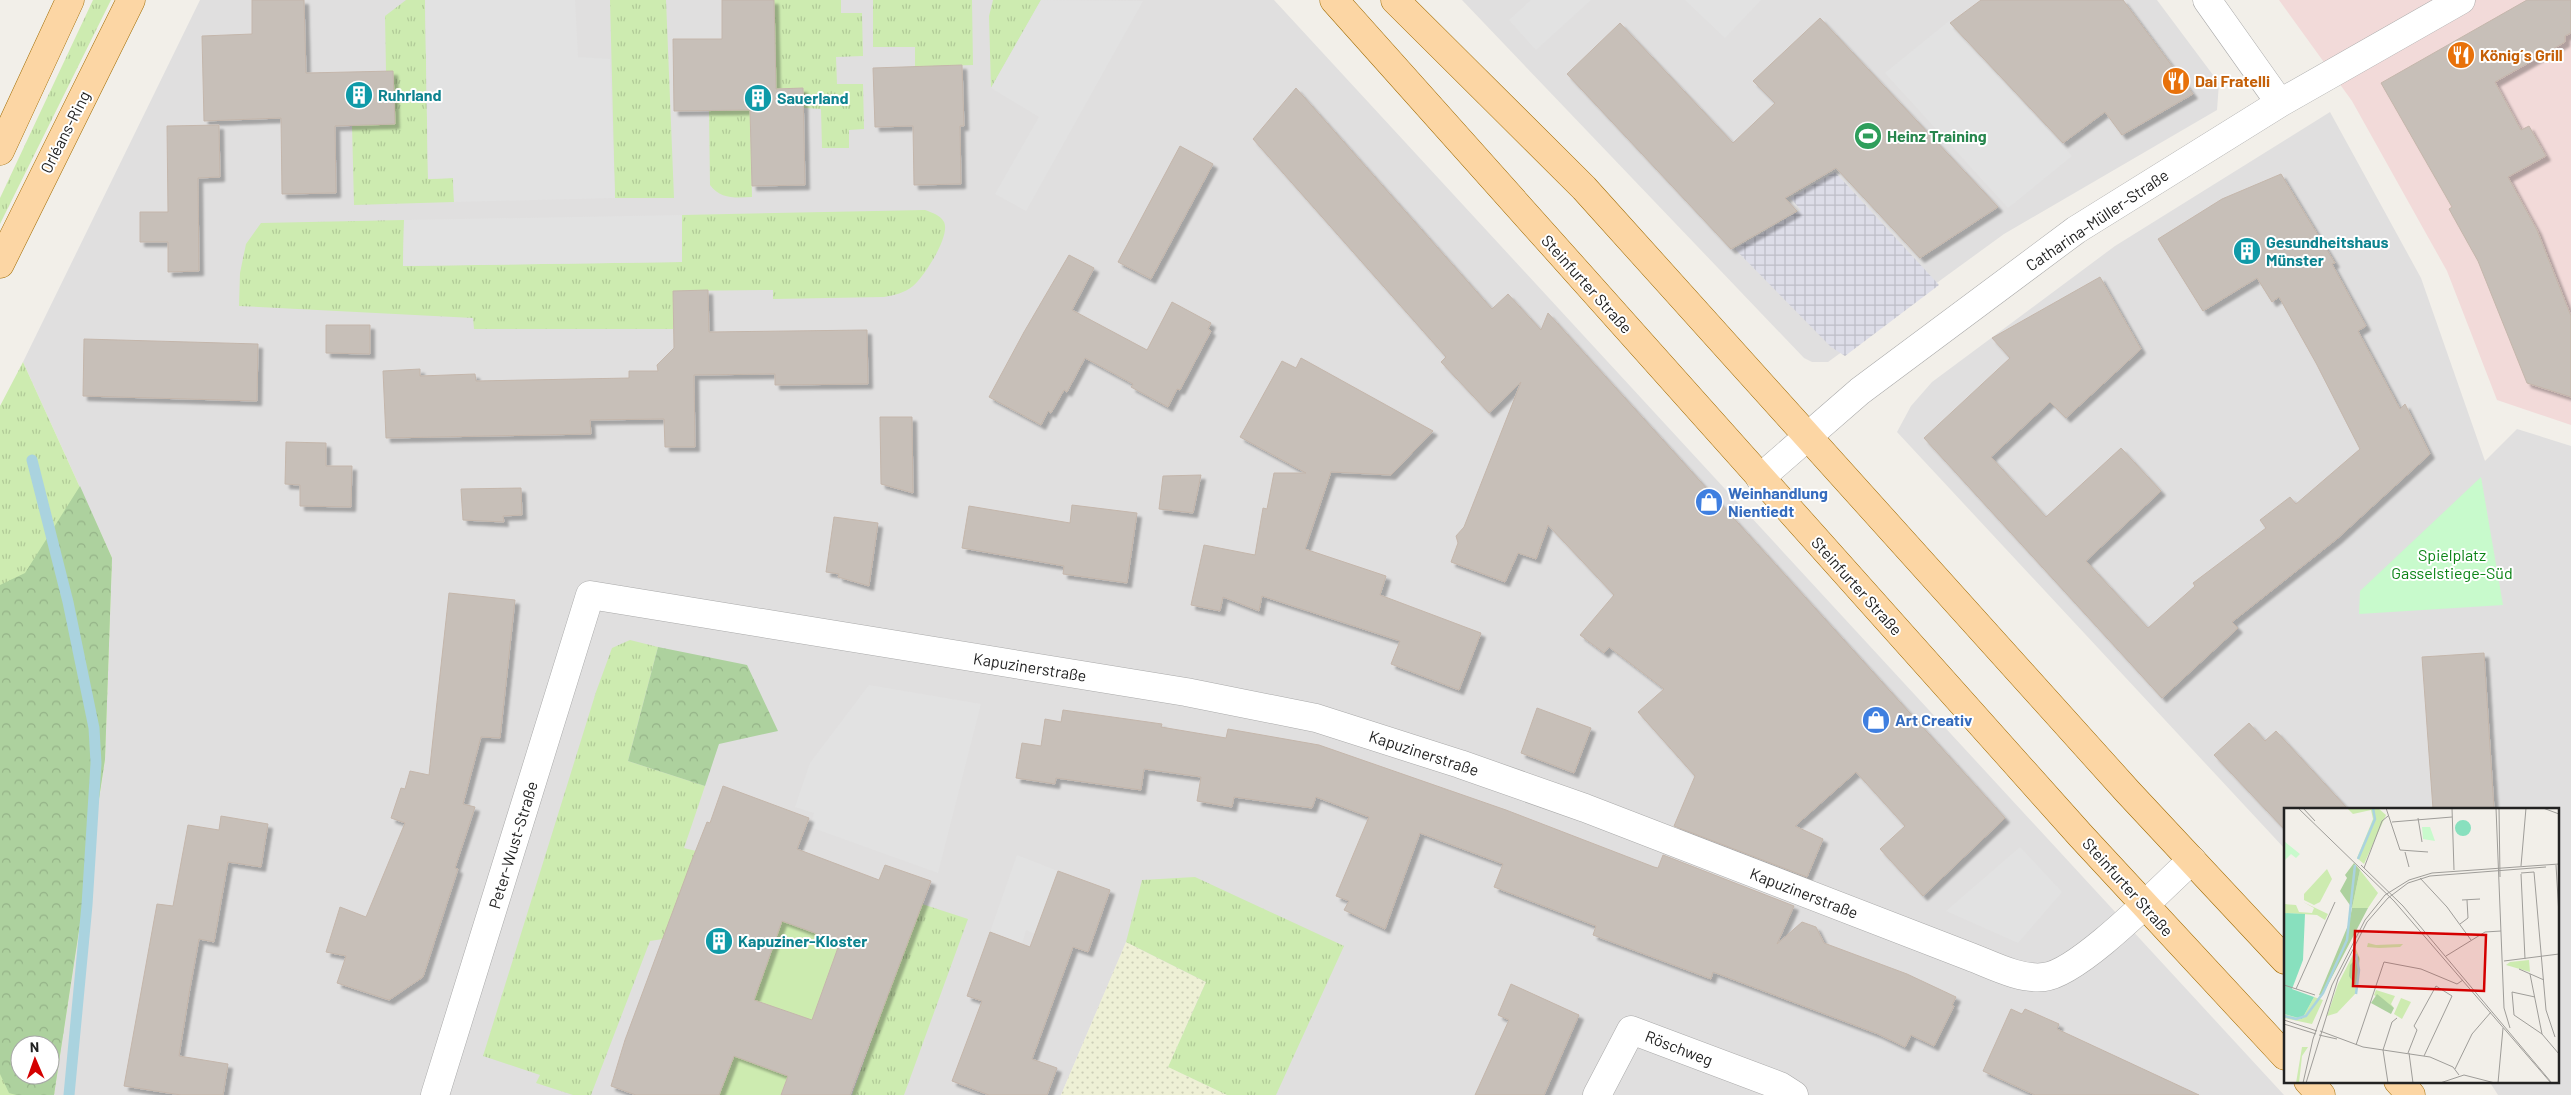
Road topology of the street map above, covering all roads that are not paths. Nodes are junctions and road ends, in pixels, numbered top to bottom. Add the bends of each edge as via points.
1 (70, 0) edge
2 (132, 0) edge
3 (1334, 0) edge
4 (1395, 0) edge
5 (2207, 0) edge
6 (2461, 0) edge
7 (2280, 103) junction
8 (0, 151) edge
9 (0, 264) edge
10 (1806, 436) junction
11 (1760, 478) junction
12 (590, 595) joint
13 (2192, 860) junction
14 (2143, 904) junction
15 (2284, 959) edge
16 (2284, 1055) edge
17 (2309, 1082) edge
18 (2399, 1082) edge
19 (435, 1095) edge
20 (1597, 1095) edge
21 (1794, 1095) edge
22 (2321, 1095) edge
23 (2411, 1095) edge

1 - 8 main road
2 - 9 main road, Orléans-Ring
3 - 11 main road, Steinfurter Straße
4 - 10 main road via 1584,188
5 - 7 street
6 - 7 street, Catharina-Müller-Straße
7 - 10 street, Catharina-Müller-Straße via 2076,230 1860,391
10 - 11 street, Catharina-Müller-Straße
10 - 13 main road
11 - 14 main road, Steinfurter Straße
12 - 14 street, Kapuzinerstraße via 1186,692 1316,718 1576,805 2033,978 2055,975 2074,964
12 - 19 street, Peter-Wust-Straße
13 - 14 street, Kapuzinerstraße
13 - 15 main road
14 - 16 main road, Steinfurter Straße
17 - 22 main road
18 - 23 main road
20 - 21 street, Röschweg via 1631,1030 1780,1086

